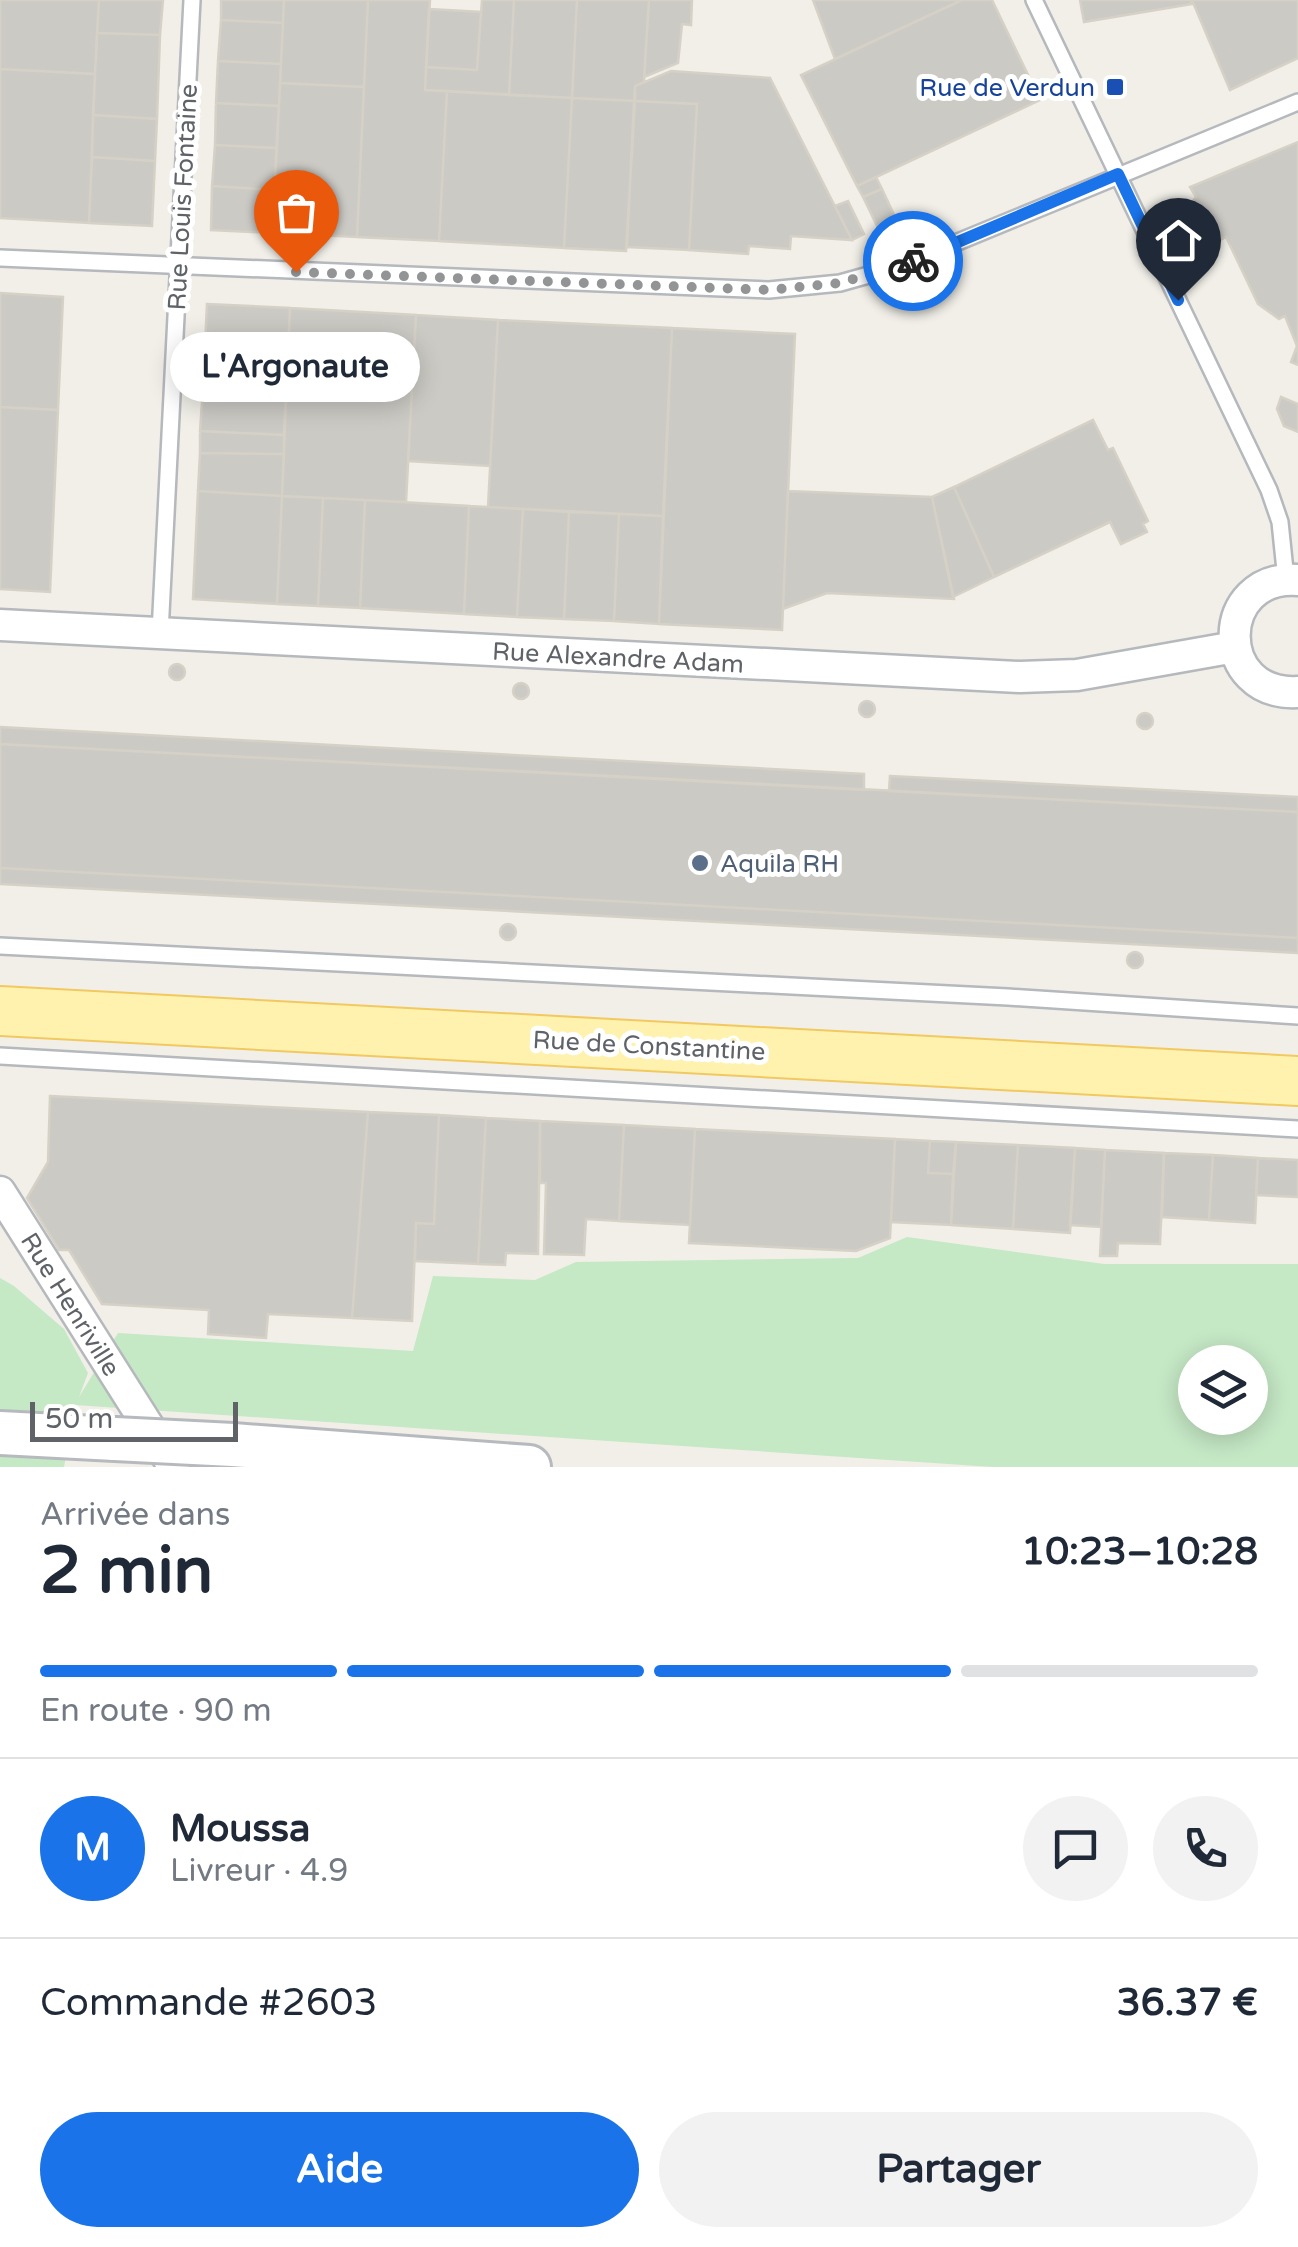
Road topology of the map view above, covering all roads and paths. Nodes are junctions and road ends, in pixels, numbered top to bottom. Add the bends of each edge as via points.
1 (192, 0) edge
2 (1034, 0) edge
3 (1298, 102) edge
4 (1118, 174) junction
5 (0, 258) edge
6 (178, 267) junction
7 (1292, 580) edge
8 (0, 625) edge
9 (160, 633) junction
10 (1235, 647) junction
11 (1298, 692) edge
12 (0, 946) edge
13 (0, 1011) edge
14 (1298, 1016) edge
15 (0, 1056) edge
16 (1298, 1080) edge
17 (1298, 1129) edge
18 (0, 1192) edge
19 (0, 1433) edge
20 (92, 1448) edge
21 (174, 1467) edge
22 (529, 1467) edge

1 - 6 lane, Rue Louis Fontaine
2 - 4 lane
3 - 4 lane
4 - 6 lane via 897,267 798,289
4 - 7 lane via 1269,490
5 - 6 lane
6 - 9 lane, Rue Louis Fontaine
7 - 10 street via 1269,584 1248,598 1236,621
8 - 9 street, Rue Alexandre Adam
9 - 10 street, Rue Alexandre Adam via 1020,678 1077,675
10 - 11 street via 1256,682
12 - 14 lane
13 - 16 main road, Rue de Constantine
15 - 17 lane
18 - 21 street, Rue Henriville
19 - 20 main road
20 - 22 main road, bridge via 234,1445

